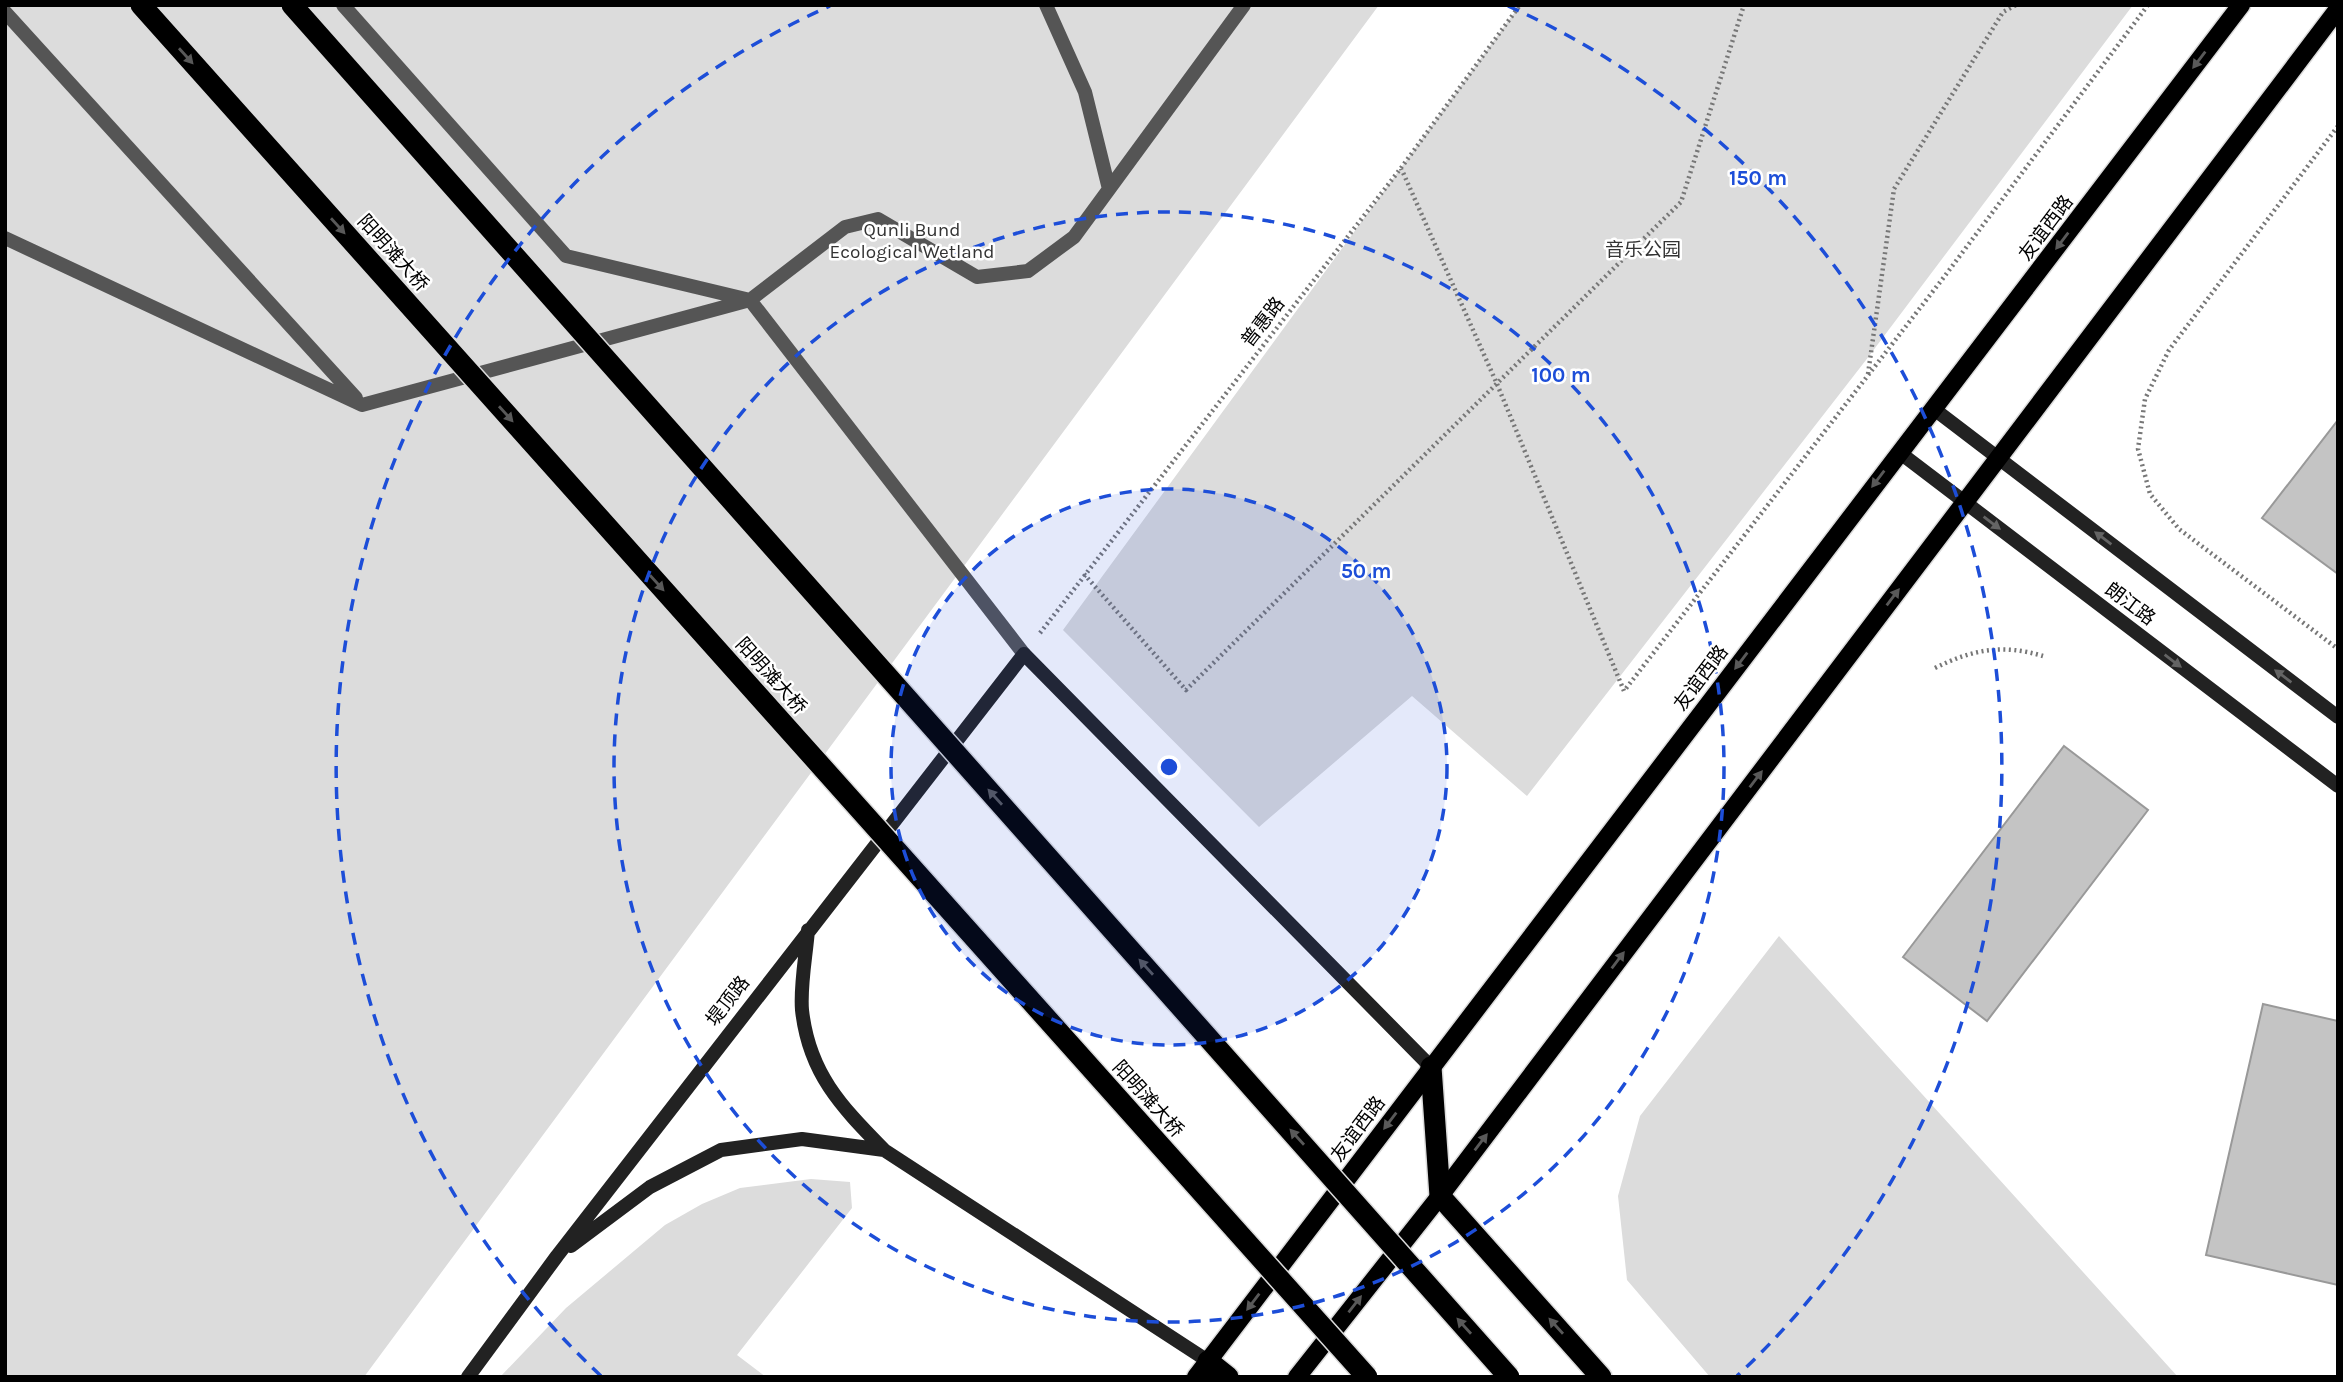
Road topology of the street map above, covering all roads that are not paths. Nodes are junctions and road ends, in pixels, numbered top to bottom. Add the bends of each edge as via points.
1 (141, 5) edge
2 (292, 5) edge
3 (343, 5) edge
4 (1045, 5) edge
5 (1244, 5) edge
6 (2241, 5) edge
7 (2338, 9) edge
8 (5, 12) edge
9 (1109, 190) junction
10 (5, 239) edge
11 (750, 300) junction
12 (362, 404) junction
13 (1934, 409) junction
14 (1899, 452) junction
15 (1998, 458) junction
16 (1965, 502) junction
17 (1024, 654) junction
18 (2338, 717) edge
19 (2338, 786) edge
20 (808, 930) junction
21 (1432, 1067) junction
22 (884, 1150) junction
23 (1440, 1196) junction
24 (556, 1256) junction
25 (1202, 1369) edge
26 (468, 1377) edge
27 (1228, 1377) edge
28 (1297, 1377) edge
29 (1367, 1377) edge
30 (1509, 1377) edge
31 (1601, 1377) edge

1 -> 29 highway, 阳明滩大桥, bridge
30 -> 2 highway, bridge
3 - 11 lane via 566,256
4 - 9 lane via 1085,92
5 - 9 lane
6 -> 13 main road, 友谊西路
7 - 15 main road
8 - 12 lane
9 - 11 lane via 1073,237 1028,271 977,277 878,219 845,227
10 - 12 lane
11 - 12 lane
11 - 17 lane
13 - 14 main road, 友谊西路
13 - 15 main road, 朗江路
14 - 16 main road, 朗江路
14 -> 21 main road, 友谊西路
15 - 16 main road
18 -> 15 main road, 朗江路
16 -> 19 main road, 朗江路
23 -> 16 main road
17 - 20 main road, 堤顶路
17 - 21 main road
20 - 22 main road via 802,1009 812,1053 841,1106
20 - 24 main road, 堤顶路
21 - 23 highway
21 -> 25 main road, 友谊西路
22 - 24 main road via 803,1139 722,1150 650,1187
22 - 25 main road
28 -> 23 main road
31 -> 23 highway
24 - 26 main road, 堤顶路
25 - 27 highway

